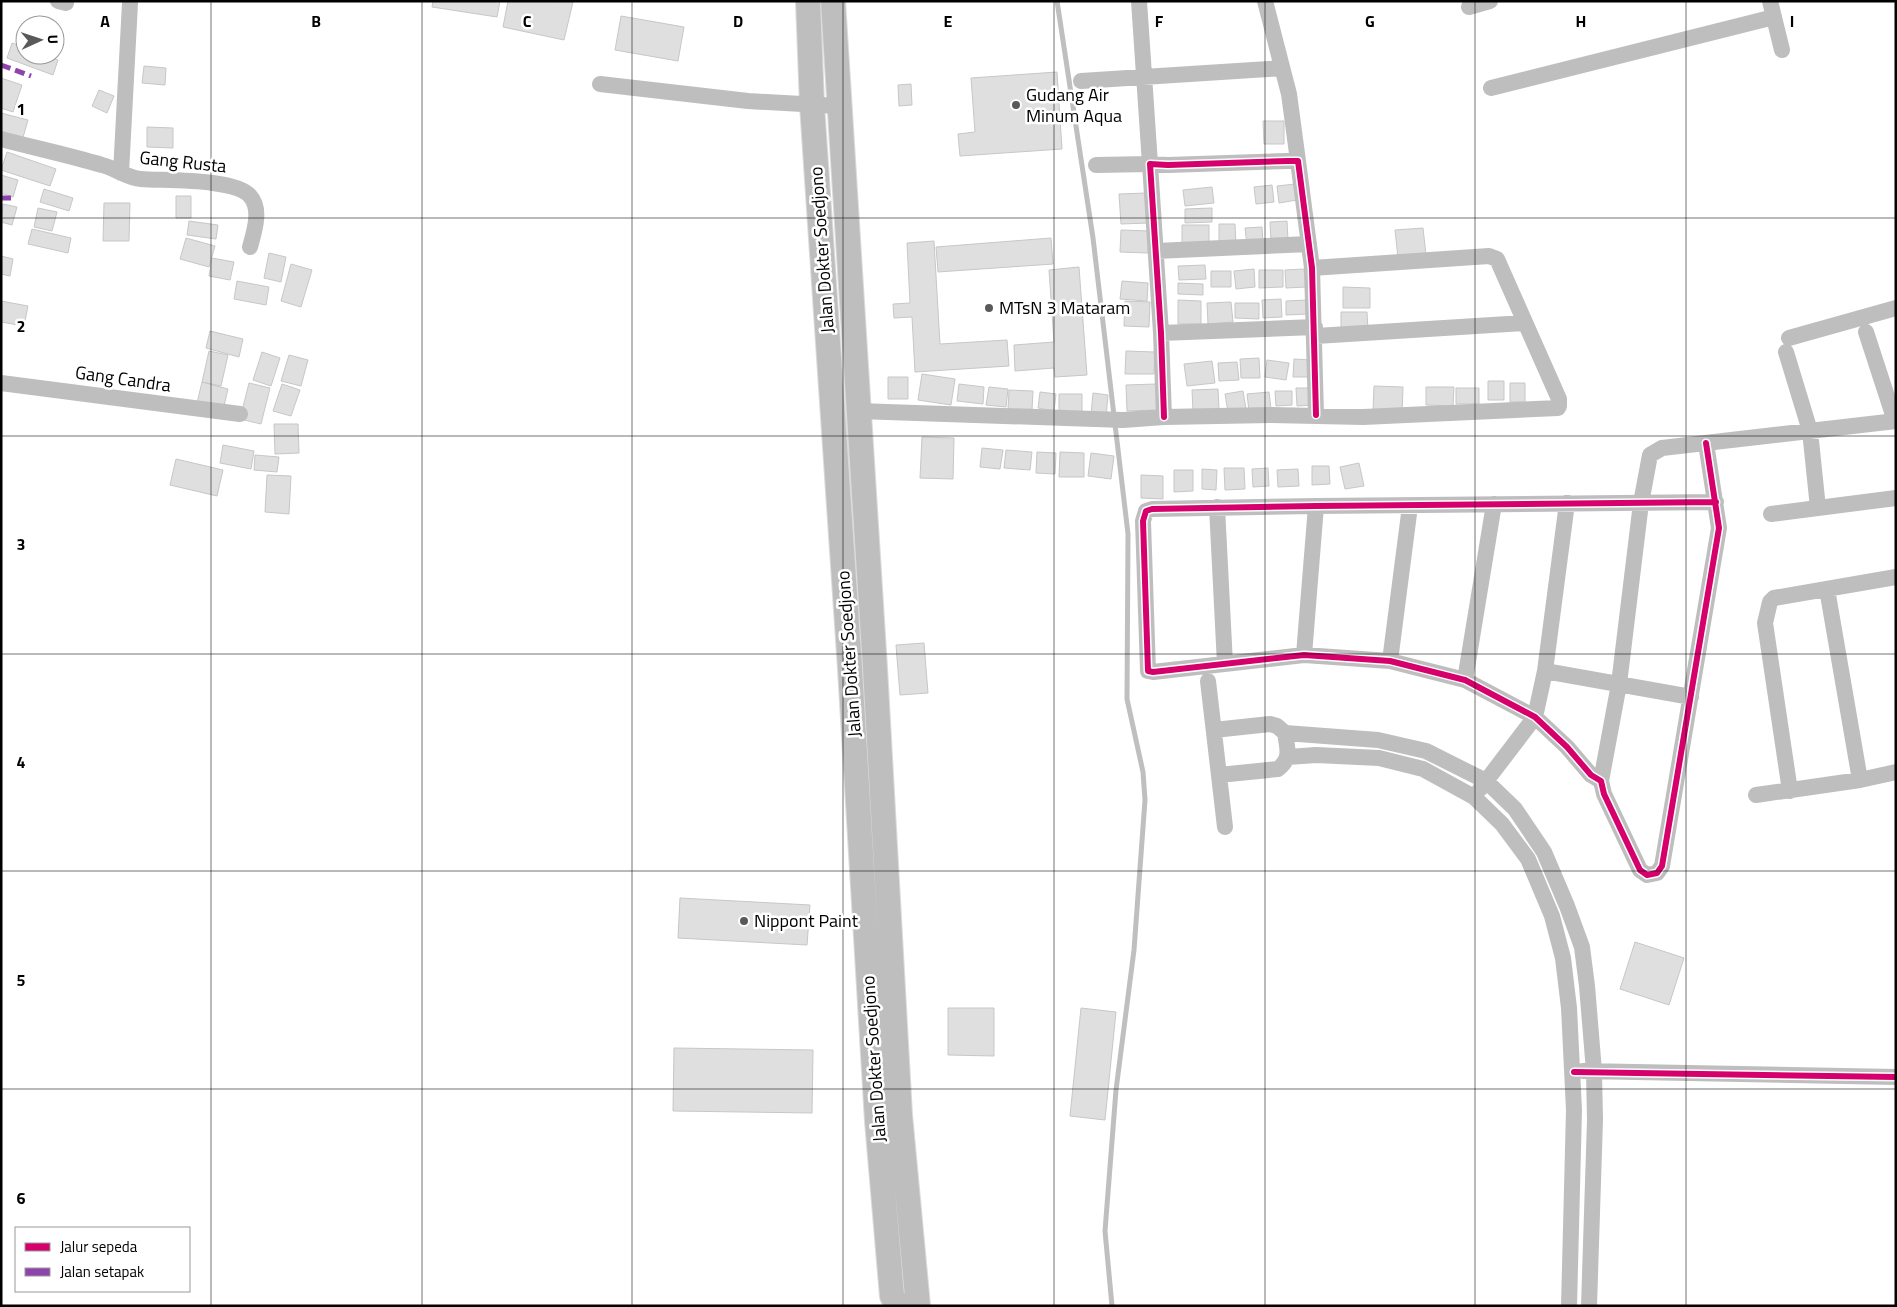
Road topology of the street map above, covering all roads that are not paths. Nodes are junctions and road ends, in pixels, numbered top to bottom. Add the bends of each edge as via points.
1 (808, 1) edge
2 (833, 1) edge
3 (1139, 1) edge
4 (1265, 1) edge
5 (1490, 1) edge
6 (1770, 1) edge
7 (130, 3) dead end
8 (1469, 7) dead end
9 (1774, 17) junction
10 (1782, 50) dead end
11 (1282, 68) junction
12 (1145, 78) junction
13 (1081, 81) dead end
14 (600, 84) dead end
15 (1491, 88) dead end
16 (807, 105) junction
17 (838, 106) junction
18 (1, 139) edge
19 (1298, 161) junction
20 (1150, 164) junction
21 (1096, 165) dead end
22 (121, 173) junction
23 (1309, 244) junction
24 (250, 247) dead end
25 (1156, 251) junction
26 (1312, 268) junction
27 (1896, 308) edge
28 (1524, 323) junction
29 (1315, 331) junction
30 (1866, 332) dead end
31 (1161, 333) junction
32 (1, 383) edge
33 (858, 411) junction
34 (240, 414) dead end
35 (1316, 415) junction
36 (1164, 417) junction
37 (1895, 421) edge
38 (1810, 431) junction
39 (1706, 443) junction
40 (1896, 498) edge
41 (1716, 502) junction
42 (1567, 503) junction
43 (1641, 503) junction
44 (1494, 504) junction
45 (1316, 506) junction
46 (1410, 506) junction
47 (1216, 507) junction
48 (1818, 508) junction
49 (1771, 514) dead end
50 (1895, 579) edge
51 (1827, 589) junction
52 (1304, 656) junction
53 (1390, 661) junction
54 (1225, 664) junction
55 (875, 668) junction
56 (850, 669) junction
57 (1545, 671) junction
58 (1465, 680) junction
59 (1208, 681) dead end
60 (1618, 684) junction
61 (1691, 697) junction
62 (877, 707) junction
63 (853, 709) junction
64 (1534, 717) junction
65 (1214, 730) junction
66 (1285, 732) junction
67 (1288, 757) junction
68 (1896, 772) edge
69 (1219, 775) junction
70 (1860, 780) junction
71 (1486, 781) junction
72 (1601, 781) junction
73 (1790, 790) junction
74 (1756, 795) dead end
75 (1474, 797) junction
76 (1224, 827) dead end
77 (1594, 1071) junction
78 (1574, 1072) junction
79 (1896, 1077) edge
80 (898, 1078) junction
81 (875, 1085) junction
82 (900, 1115) junction
83 (877, 1121) junction
84 (898, 1306) edge
85 (918, 1306) edge
86 (1568, 1306) edge
87 (1589, 1306) edge

1 - 16 highway, Jalan Dokter Soedjono
2 - 17 highway, Jalan Dokter Soedjono
3 - 12 street
4 - 11 street
5 - 8 street
6 - 9 street
7 - 22 street
9 - 10 street
9 - 15 street
11 - 12 street
11 - 19 street
12 - 13 street
12 - 20 street
14 - 16 street
16 - 17 street
16 - 56 highway, Jalan Dokter Soedjono
17 - 33 highway, Jalan Dokter Soedjono
18 - 22 street, Gang Rusta via 103,165
19 - 20 street
19 - 23 street
20 - 21 street
20 - 25 street
22 - 24 street, Gang Rusta via 141,179 202,181 248,194 256,213
23 - 25 street
23 - 26 street
25 - 31 street
26 - 28 street via 1489,256 1499,261
26 - 29 street
27 - 38 street via 1787,345
28 - 29 street
28 - 35 street via 1559,399 1558,408
29 - 31 street
29 - 35 street
30 - 37 street
31 - 36 street
32 - 34 street, Gang Candra
33 - 36 street via 1094,420
33 - 55 highway, Jalan Dokter Soedjono
35 - 36 street
37 - 38 street
38 - 39 street
38 - 48 street
39 - 41 street
39 - 43 street via 1662,448 1650,455
40 - 48 street
41 - 43 street
41 - 61 street via 1719,528
42 - 43 street
42 - 44 street
42 - 57 street
43 - 60 street
44 - 46 street
44 - 58 street
45 - 46 street
45 - 47 street
45 - 52 street
46 - 53 street
47 - 54 street
47 - 54 street via 1146,511 1143,521 1147,666 1148,671 1153,672
48 - 49 street
50 - 51 street
51 - 70 street
51 - 73 street via 1774,598 1770,602 1766,623
52 - 53 street
52 - 54 street
53 - 58 street
55 - 56 highway via 872,678 864,682 854,679
55 - 62 highway, Jalan Dokter Soedjono
56 - 63 highway, Jalan Dokter Soedjono
57 - 60 street
57 - 64 street
58 - 64 street
59 - 65 street
60 - 61 street
60 - 72 street
61 - 72 street via 1662,866 1656,873 1647,875 1640,870
62 - 63 highway via 874,696 863,693 854,699
62 - 80 highway, Jalan Dokter Soedjono
63 - 81 highway, Jalan Dokter Soedjono
64 - 71 street
64 - 72 street via 1567,746 1591,775
65 - 66 street via 1270,724
65 - 69 street
66 - 67 street
66 - 71 street via 1378,740 1426,751
67 - 69 street via 1278,769
67 - 75 street via 1378,758 1423,769
68 - 70 street
69 - 76 street
70 - 73 street
71 - 75 street
71 - 77 street via 1516,809 1544,852 1568,906 1582,947
73 - 74 street
75 - 78 street via 1502,824 1528,860 1552,916 1563,958
77 - 78 street
77 - 79 street
77 - 87 street
78 - 86 street
80 - 81 highway via 888,1086
80 - 82 highway, Jalan Dokter Soedjono
81 - 83 highway, Jalan Dokter Soedjono
82 - 83 highway via 885,1113
82 - 85 highway, Jalan Dokter Soedjono
83 - 84 highway, Jalan Dokter Soedjono via 892,1296

